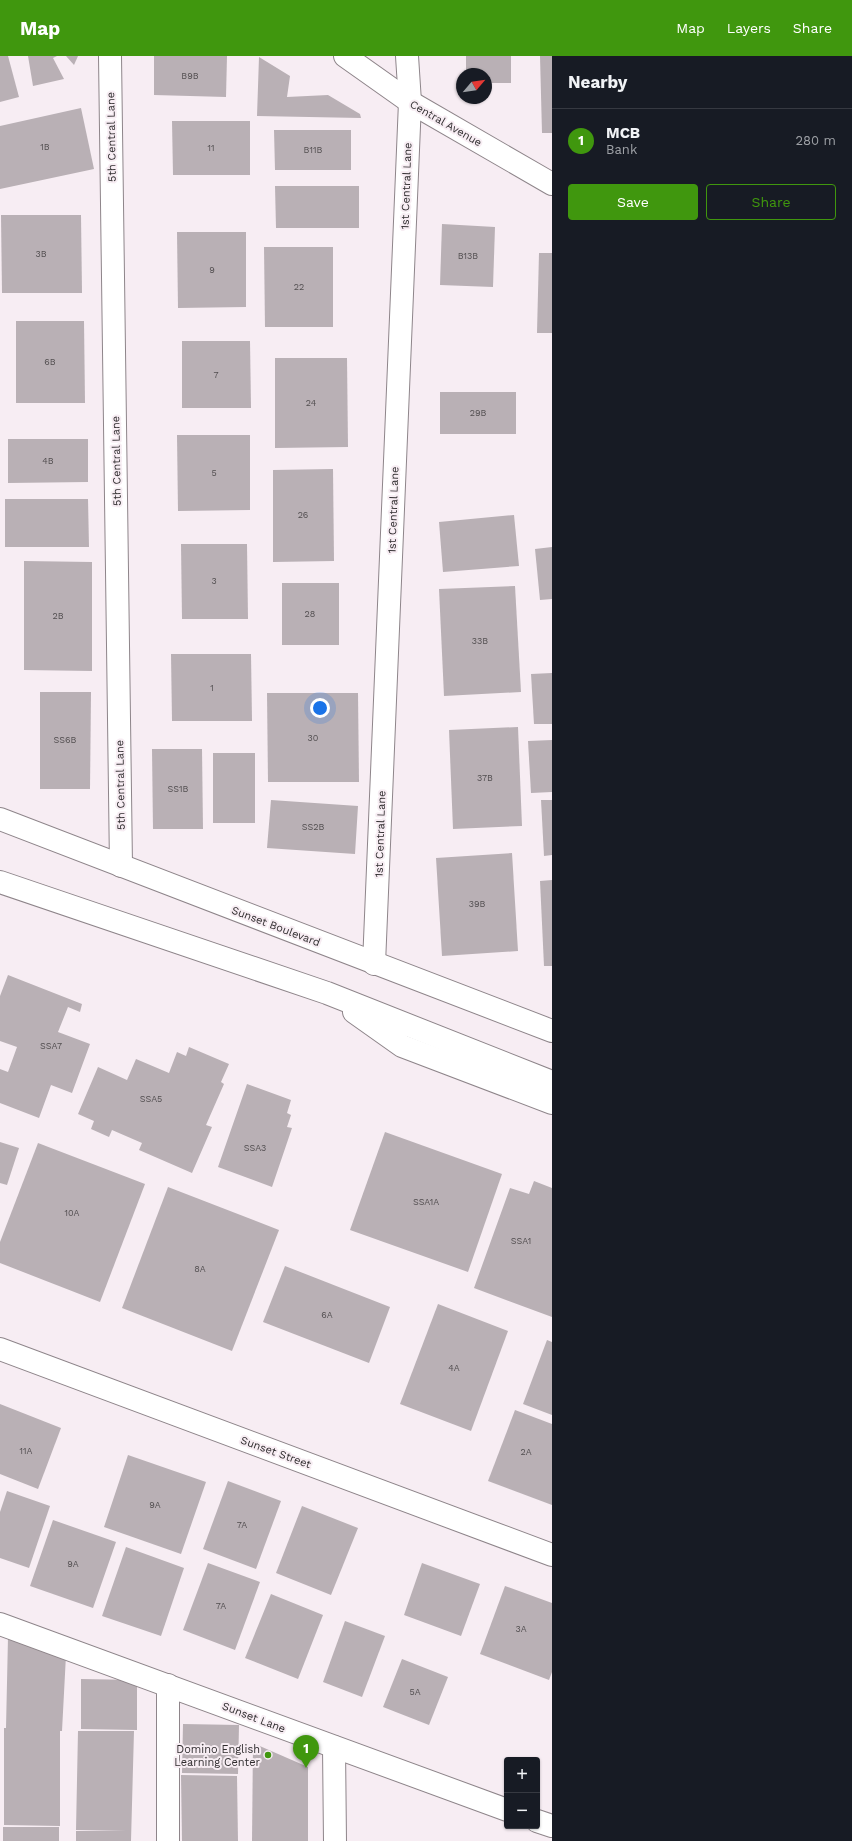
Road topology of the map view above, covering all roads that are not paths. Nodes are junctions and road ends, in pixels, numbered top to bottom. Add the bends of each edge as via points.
1 (110, 56) edge
2 (345, 56) edge
3 (407, 56) edge
4 (410, 102) junction
5 (552, 184) edge
6 (0, 819) edge
7 (121, 866) junction
8 (0, 882) edge
9 (374, 964) junction
10 (327, 992) junction
11 (552, 1031) edge
12 (552, 1082) edge
13 (552, 1103) edge
14 (0, 1349) edge
15 (552, 1555) edge
16 (0, 1624) edge
17 (168, 1685) junction
18 (334, 1747) junction
19 (504, 1809) edge
20 (540, 1822) edge
21 (552, 1826) edge
22 (168, 1841) edge
23 (335, 1841) edge

1 - 7 street, 5th Central Lane
2 - 4 street, Central Avenue
3 - 4 street, 1st Central Lane
4 - 5 street, Central Avenue
4 - 9 street, 1st Central Lane
6 - 7 street, Sunset Boulevard
7 - 9 street, Sunset Boulevard
8 - 10 street
9 - 11 street, Sunset Boulevard
10 - 12 street
10 - 13 street via 402,1046
14 - 15 street, Sunset Street
16 - 17 street, Sunset Lane
17 - 18 street, Sunset Lane
17 - 22 street
18 - 19 street, Sunset Lane
18 - 23 street
20 - 21 street

